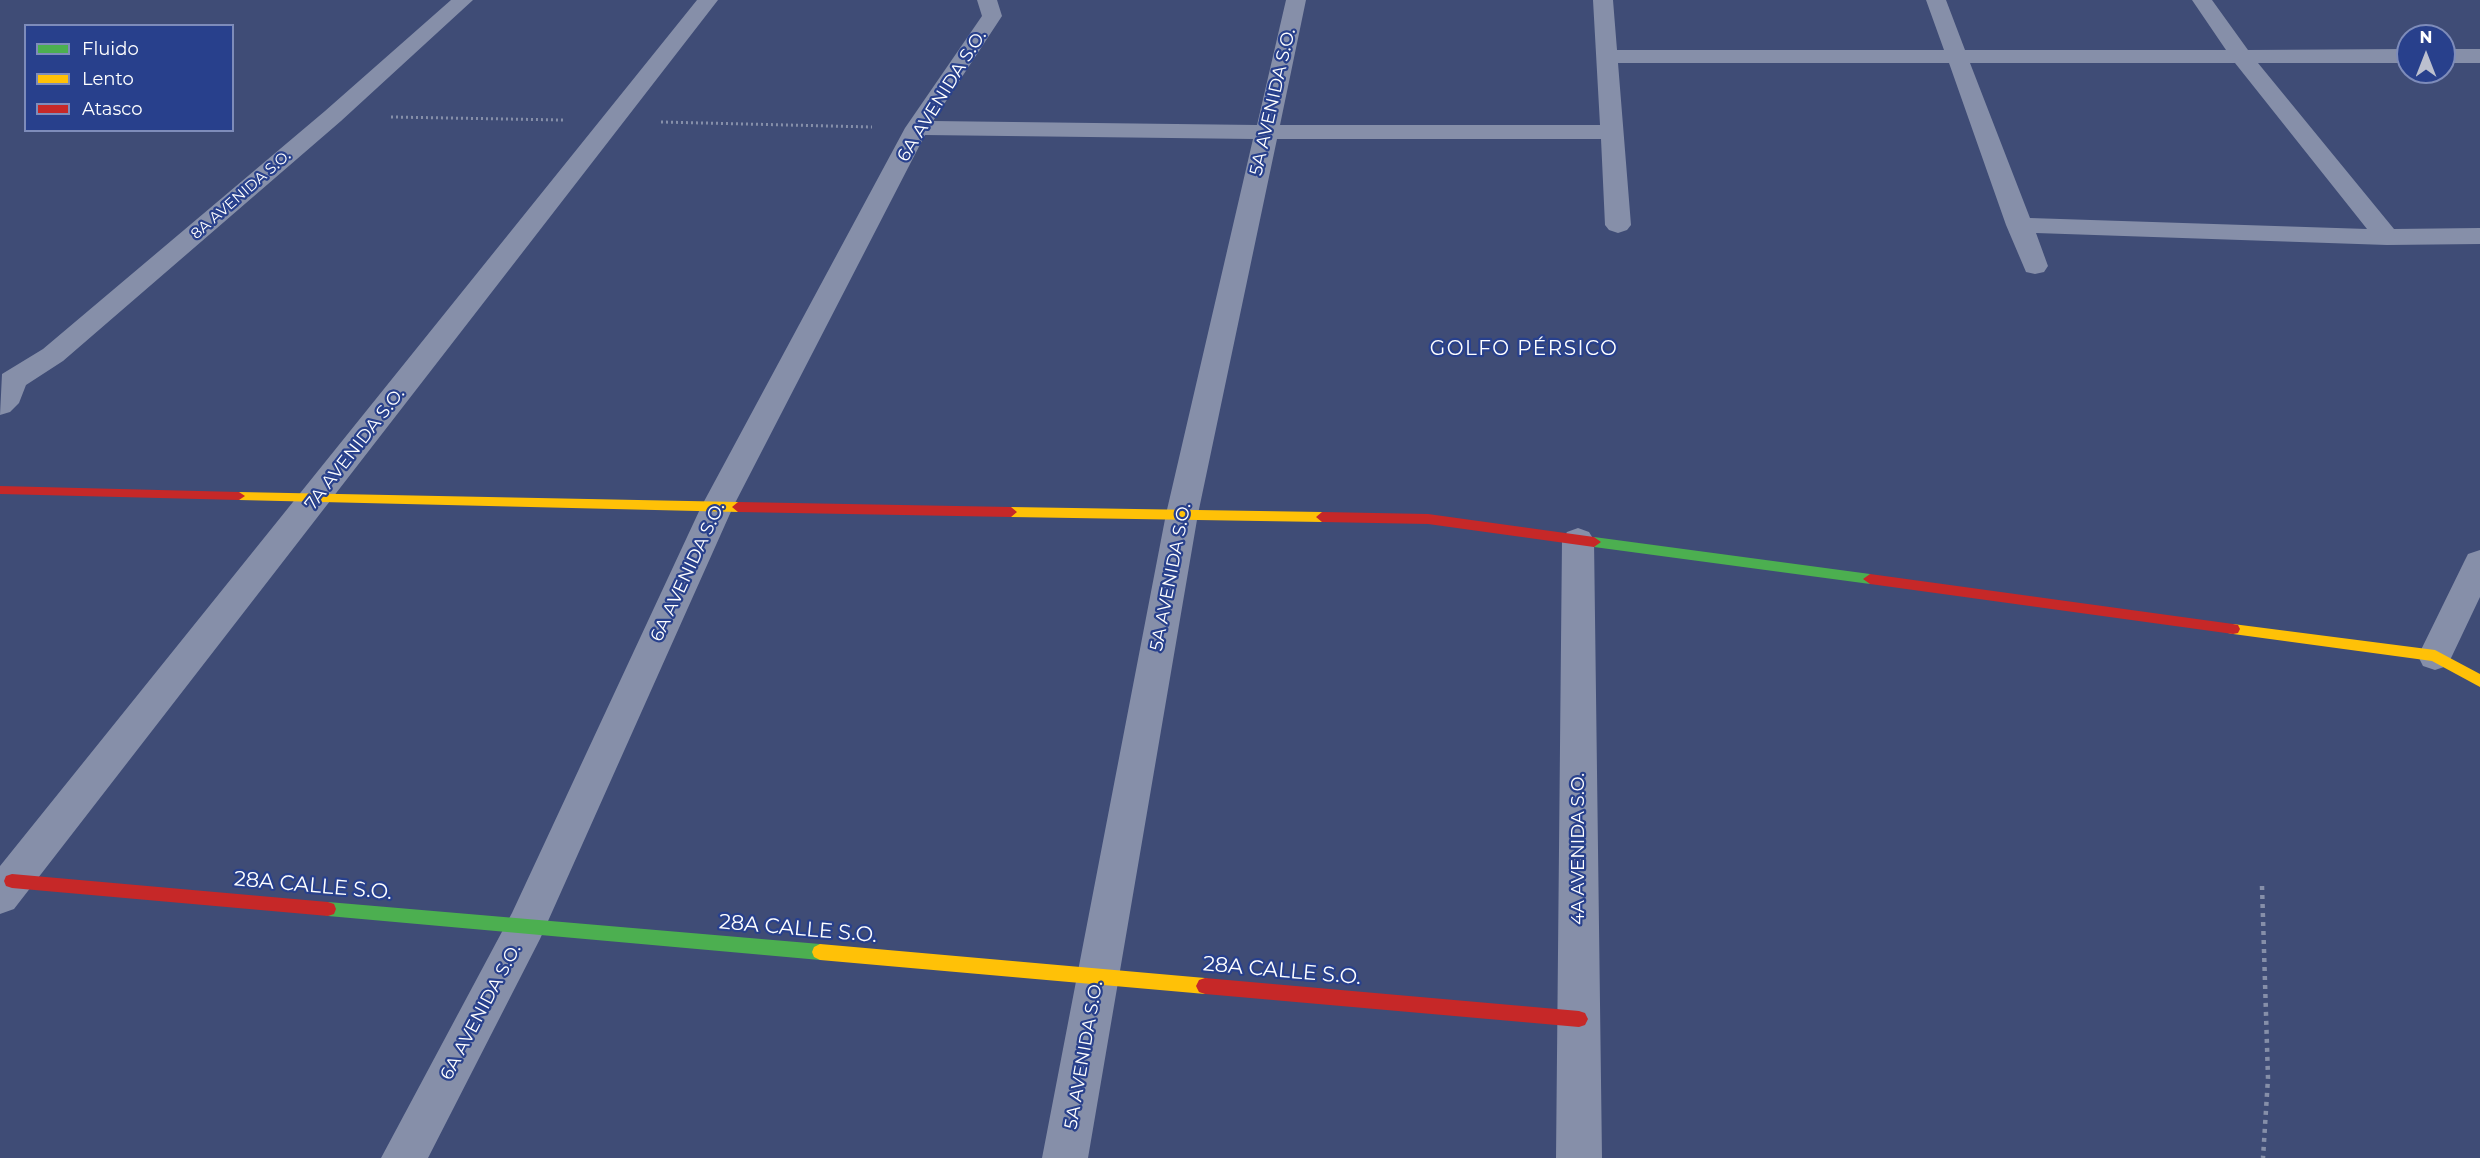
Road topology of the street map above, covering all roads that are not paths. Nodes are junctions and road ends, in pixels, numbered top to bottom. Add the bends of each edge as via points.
1 (463, 0) edge
2 (708, 0) edge
3 (987, 0) edge
4 (1296, 0) edge
5 (1603, 0) edge
6 (1936, 0) edge
7 (2202, 0) edge
8 (1956, 55) junction
9 (2396, 56) edge
10 (2456, 56) edge
11 (2480, 56) edge
12 (1607, 57) junction
13 (2242, 57) junction
14 (918, 128) junction
15 (1267, 132) junction
16 (1612, 132) junction
17 (1618, 225) dead end
18 (2019, 225) junction
19 (2480, 236) edge
20 (2387, 237) junction
21 (2035, 266) dead end
22 (4, 388) edge
23 (0, 490) edge
24 (317, 496) junction
25 (717, 507) junction
26 (1182, 514) junction
27 (1578, 540) junction
28 (2480, 562) edge
29 (2435, 656) junction
30 (2480, 681) edge
31 (6, 889) edge
32 (526, 926) junction
33 (1098, 976) junction
34 (1579, 1019) junction
35 (404, 1158) edge
36 (1065, 1158) edge
37 (1579, 1158) edge

1 - 22 street, 8A AVENIDA S.O. via 53,355
2 - 24 street, 7A AVENIDA S.O.
3 - 14 street, 6A AVENIDA S.O. via 992,16
4 - 15 street, 5A AVENIDA S.O.
5 - 12 street
6 - 8 street
7 - 13 street
8 - 12 street
8 - 13 street
8 - 18 street
9 - 13 street
10 - 11 street
12 - 16 street
13 - 20 street
14 - 15 street
14 - 25 street, 6A AVENIDA S.O.
15 - 16 street
15 - 26 street, 5A AVENIDA S.O.
16 - 17 street
18 - 20 street
18 - 21 street
19 - 20 street
23 - 24 street
24 - 25 street
24 - 31 street, 7A AVENIDA S.O.
25 - 26 street
25 - 32 street, 6A AVENIDA S.O.
26 - 27 street via 1428,519
26 - 33 street, 5A AVENIDA S.O.
27 - 29 street
27 - 34 street, 4A AVENIDA S.O.
28 - 29 street
29 - 30 street
31 - 32 street, 28A CALLE S.O.
32 - 33 street, 28A CALLE S.O.
32 - 35 street, 6A AVENIDA S.O.
33 - 34 street, 28A CALLE S.O.
33 - 36 street, 5A AVENIDA S.O.
34 - 37 street, 4A AVENIDA S.O.

